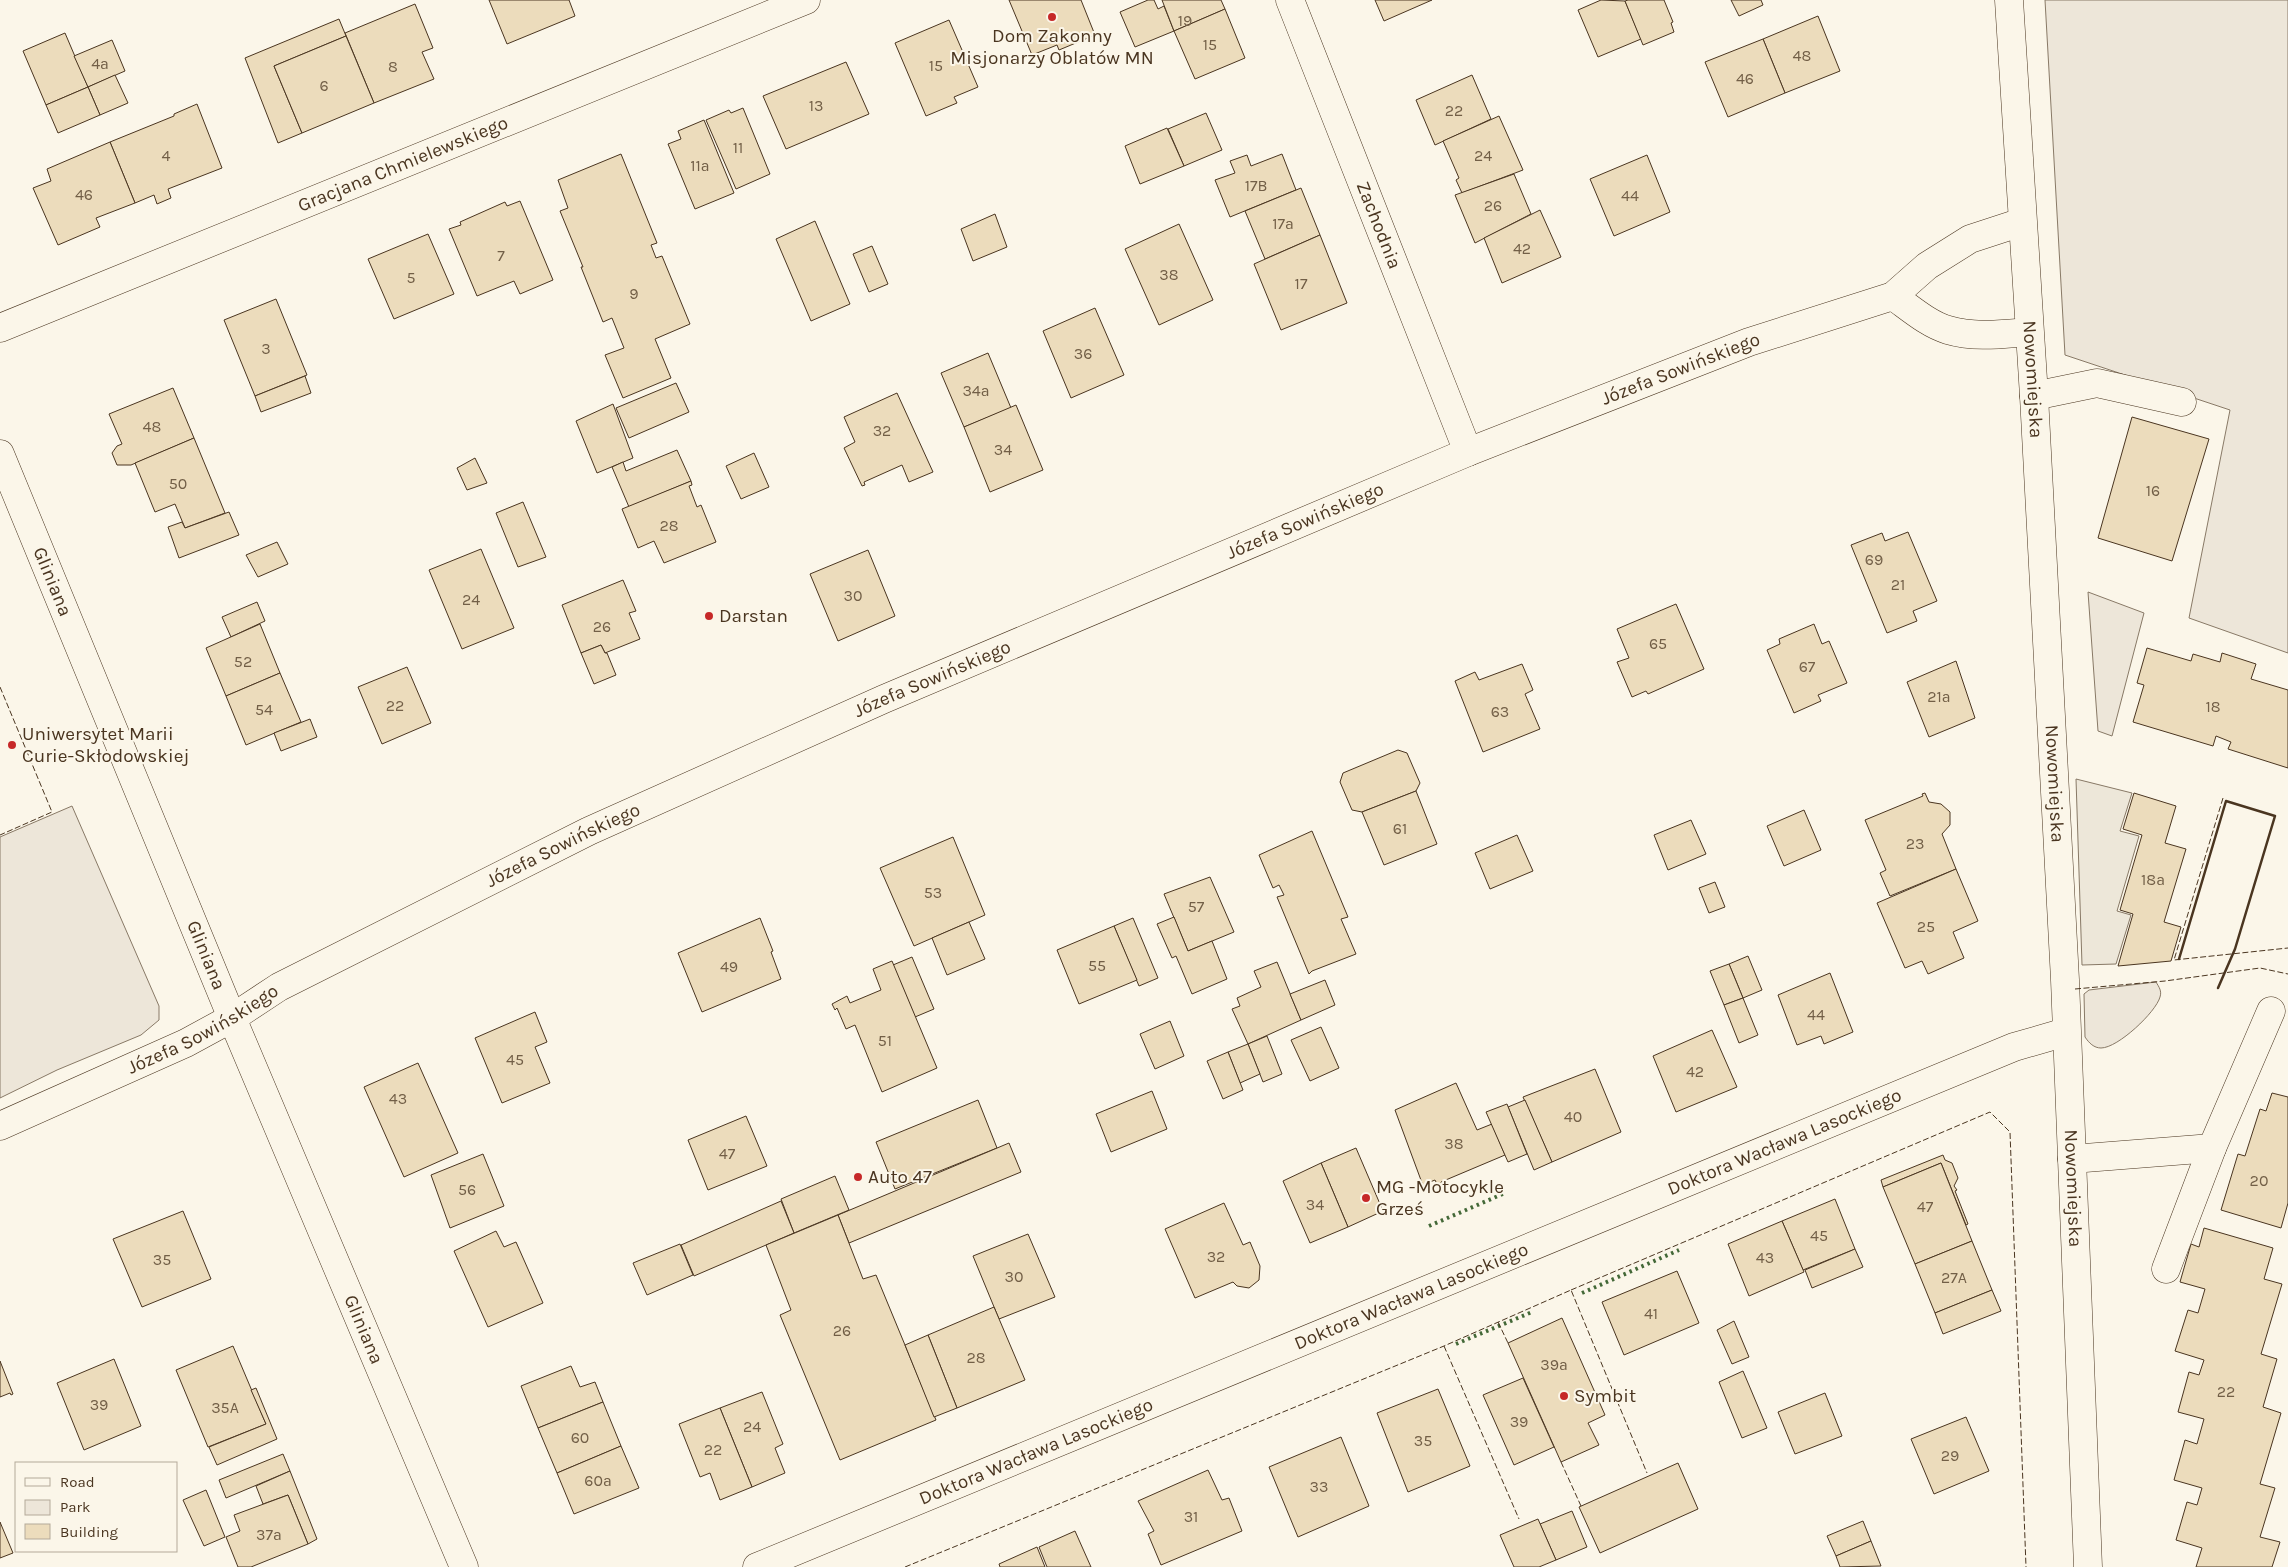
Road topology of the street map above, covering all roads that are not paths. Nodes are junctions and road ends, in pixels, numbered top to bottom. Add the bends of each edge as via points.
1 (1290, 0) edge
2 (2009, 0) edge
3 (791, 3) edge
4 (2022, 222) junction
5 (1893, 296) junction
6 (0, 328) edge
7 (2029, 332) junction
8 (2034, 396) junction
9 (2182, 402) dead end
10 (1468, 452) junction
11 (0, 454) edge
12 (2271, 1012) dead end
13 (232, 1018) junction
14 (2066, 1032) junction
15 (0, 1126) edge
16 (2212, 1148) junction
17 (2072, 1159) junction
18 (2166, 1269) dead end
19 (464, 1567) edge
20 (757, 1567) edge
21 (2088, 1567) edge

1 - 10 street, Zachodnia
2 - 4 street, Nowomiejska
3 - 6 street, Gracjana Chmielewskiego
4 - 5 street, Józefa Sowińskiego via 1970,239 1927,266
4 - 7 street, Nowomiejska
5 - 7 street via 1922,317 1948,330 1980,336
5 - 10 street, Józefa Sowińskiego via 1749,342
7 - 8 street, Nowomiejska
8 - 9 street via 2097,383
8 - 14 street, Nowomiejska
10 - 13 street, Józefa Sowińskiego via 884,698 589,831 279,987
11 - 13 street, Gliniana
12 - 16 street
13 - 15 street, Józefa Sowińskiego via 186,1043
13 - 19 street, Gliniana
14 - 17 street, Nowomiejska
14 - 20 street, Doktora Wacława Lasockiego via 2014,1047
16 - 17 street
16 - 18 street
17 - 21 street, Nowomiejska

